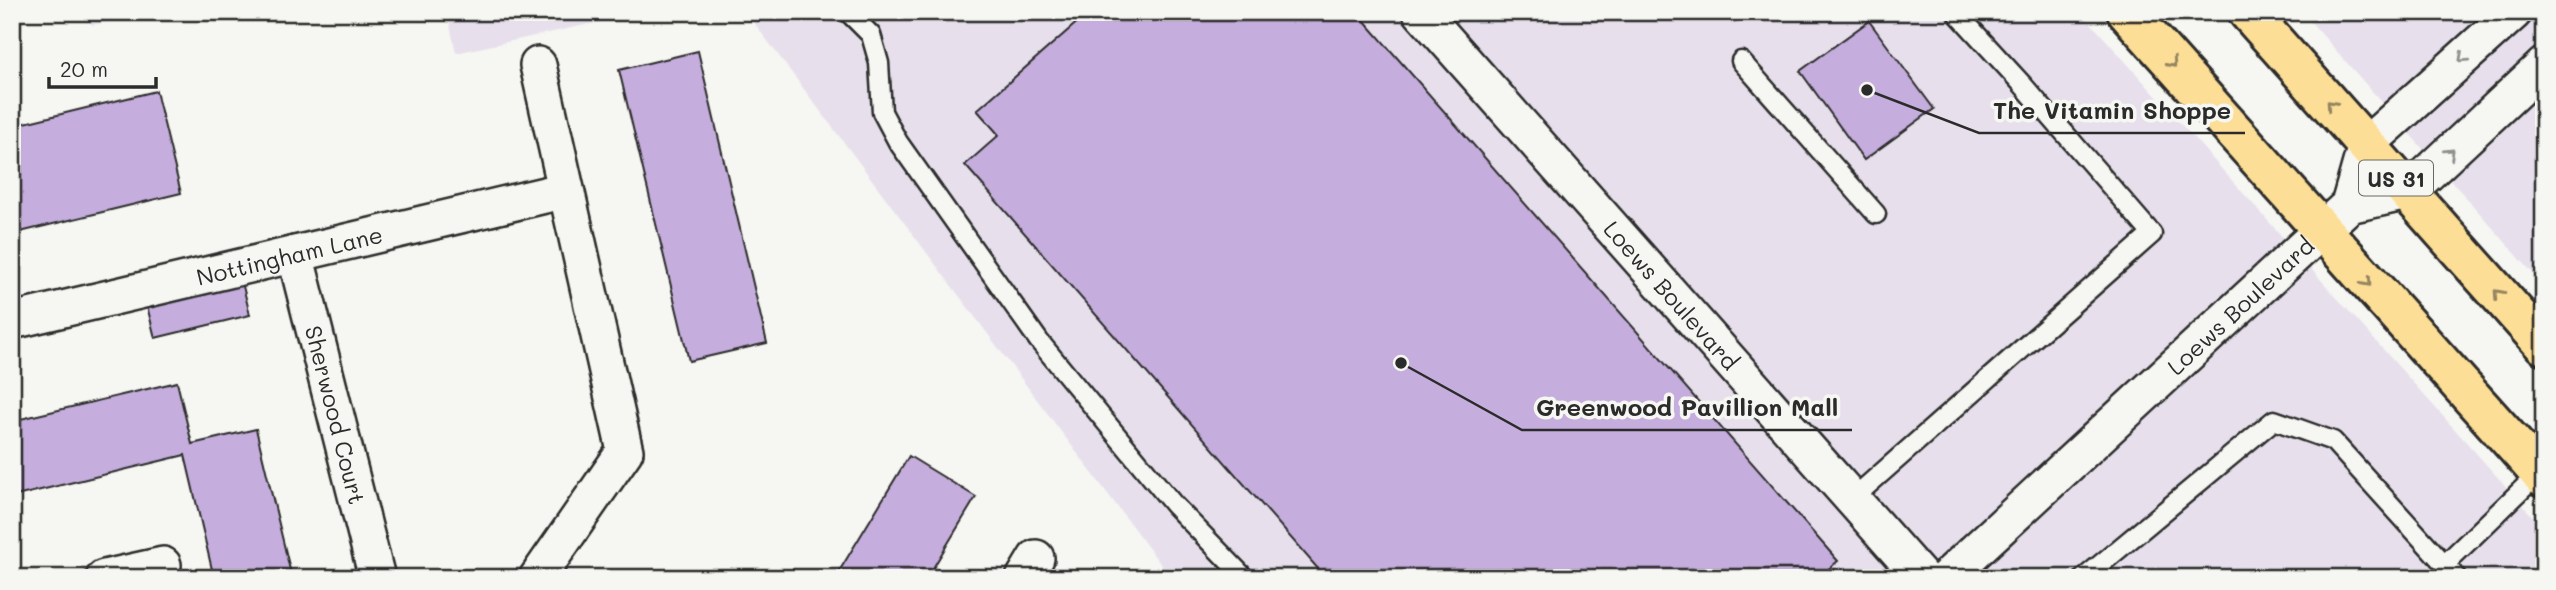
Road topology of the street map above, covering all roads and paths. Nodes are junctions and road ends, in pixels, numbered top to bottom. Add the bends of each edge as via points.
1 (848, 12) edge
2 (1420, 12) edge
3 (1956, 12) edge
4 (2127, 12) edge
5 (2248, 12) edge
6 (2514, 12) edge
7 (1741, 61) dead end
8 (538, 65) dead end
9 (2544, 65) edge
10 (2366, 145) junction
11 (566, 190) junction
12 (2408, 192) junction
13 (2349, 205) junction
14 (1875, 214) dead end
15 (2322, 231) junction
16 (295, 254) junction
17 (12, 321) edge
18 (2544, 345) edge
19 (2541, 475) edge
20 (1852, 499) junction
21 (163, 565) dead end
22 (2451, 571) edge
23 (104, 578) edge
24 (377, 578) edge
25 (537, 578) edge
26 (1245, 578) edge
27 (1922, 578) edge
28 (1946, 578) edge
29 (2084, 578) edge

1 - 26 lane via 870,35 879,63 882,112 898,142 1039,341 1174,505
2 - 20 street, Loews Boulevard
3 - 20 lane via 2152,234
4 -> 15 main road
10 -> 5 main road, US 31
6 -> 10 street
7 - 14 lane
8 - 11 street
12 -> 9 street
10 - 12 main road, US 31
10 - 13 street
11 - 16 street, Nottingham Lane
11 - 25 street via 625,451
12 - 13 street
18 -> 12 main road, US 31
13 - 15 street, Loews Boulevard
15 -> 19 main road
15 - 28 street, Loews Boulevard
16 - 17 street, Nottingham Lane
16 - 24 street, Sherwood Court
19 - 22 lane
20 - 27 street, Loews Boulevard
21 - 23 street
22 - 29 lane via 2333,441 2274,420

